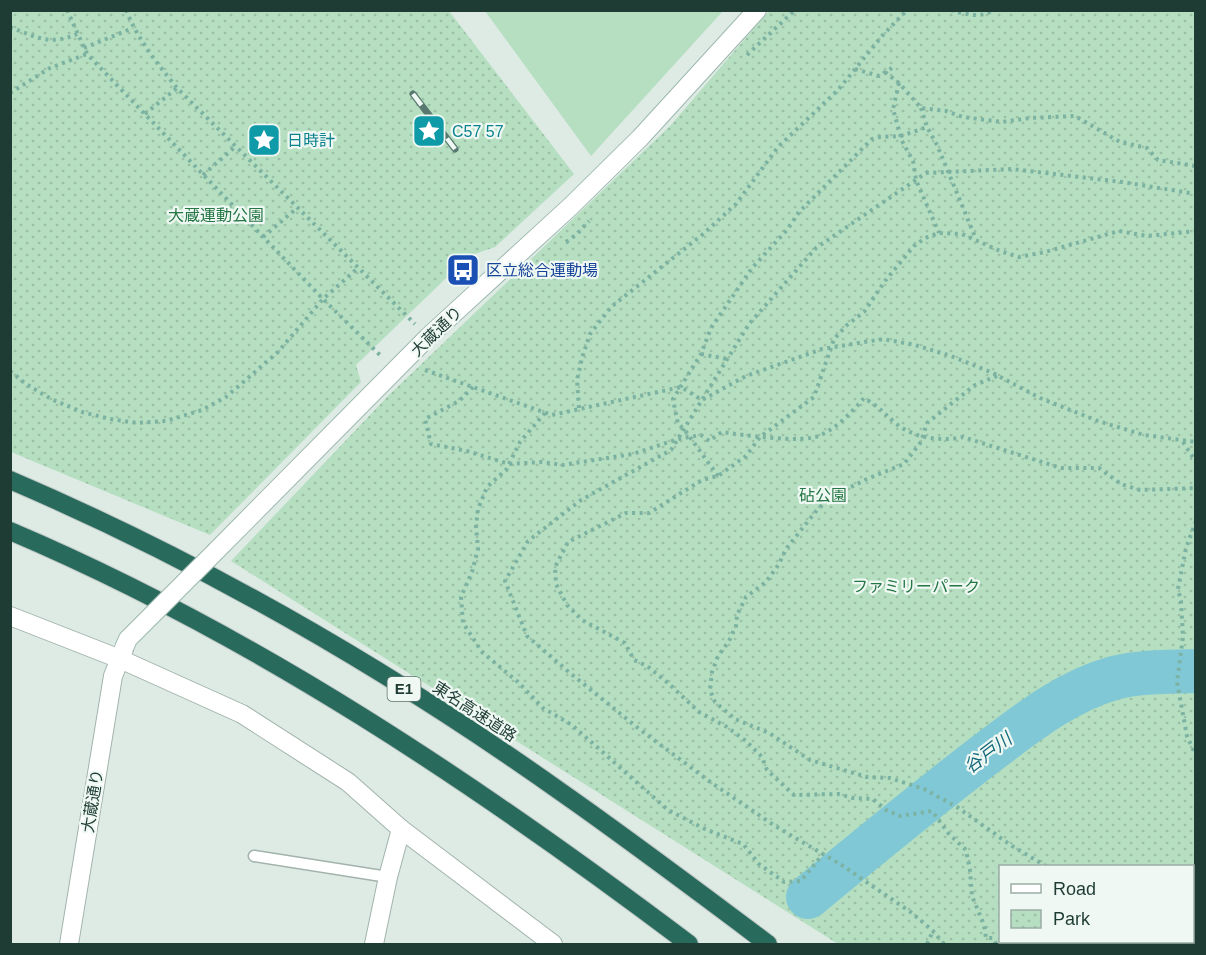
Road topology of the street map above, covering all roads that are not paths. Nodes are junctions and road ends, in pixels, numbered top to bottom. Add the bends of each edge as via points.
1 (757, 10) edge
2 (10, 480) edge
3 (10, 531) edge
4 (10, 616) edge
5 (122, 653) junction
6 (401, 830) junction
7 (254, 856) dead end
8 (388, 877) junction
9 (69, 945) edge
10 (374, 945) edge
11 (554, 945) edge
12 (689, 945) edge
13 (768, 945) edge

1 - 5 street, 大蔵通り, bridge via 632,146 428,337 128,639
2 - 13 highway, 東名高速道路 / E1 via 146,542 354,657 560,791
3 - 12 highway via 127,585 327,695 534,830
4 - 5 street
5 - 6 street via 242,714 348,782
5 - 9 street, 大蔵通り via 112,676
6 - 8 street
6 - 11 street
7 - 8 lane
8 - 10 street

